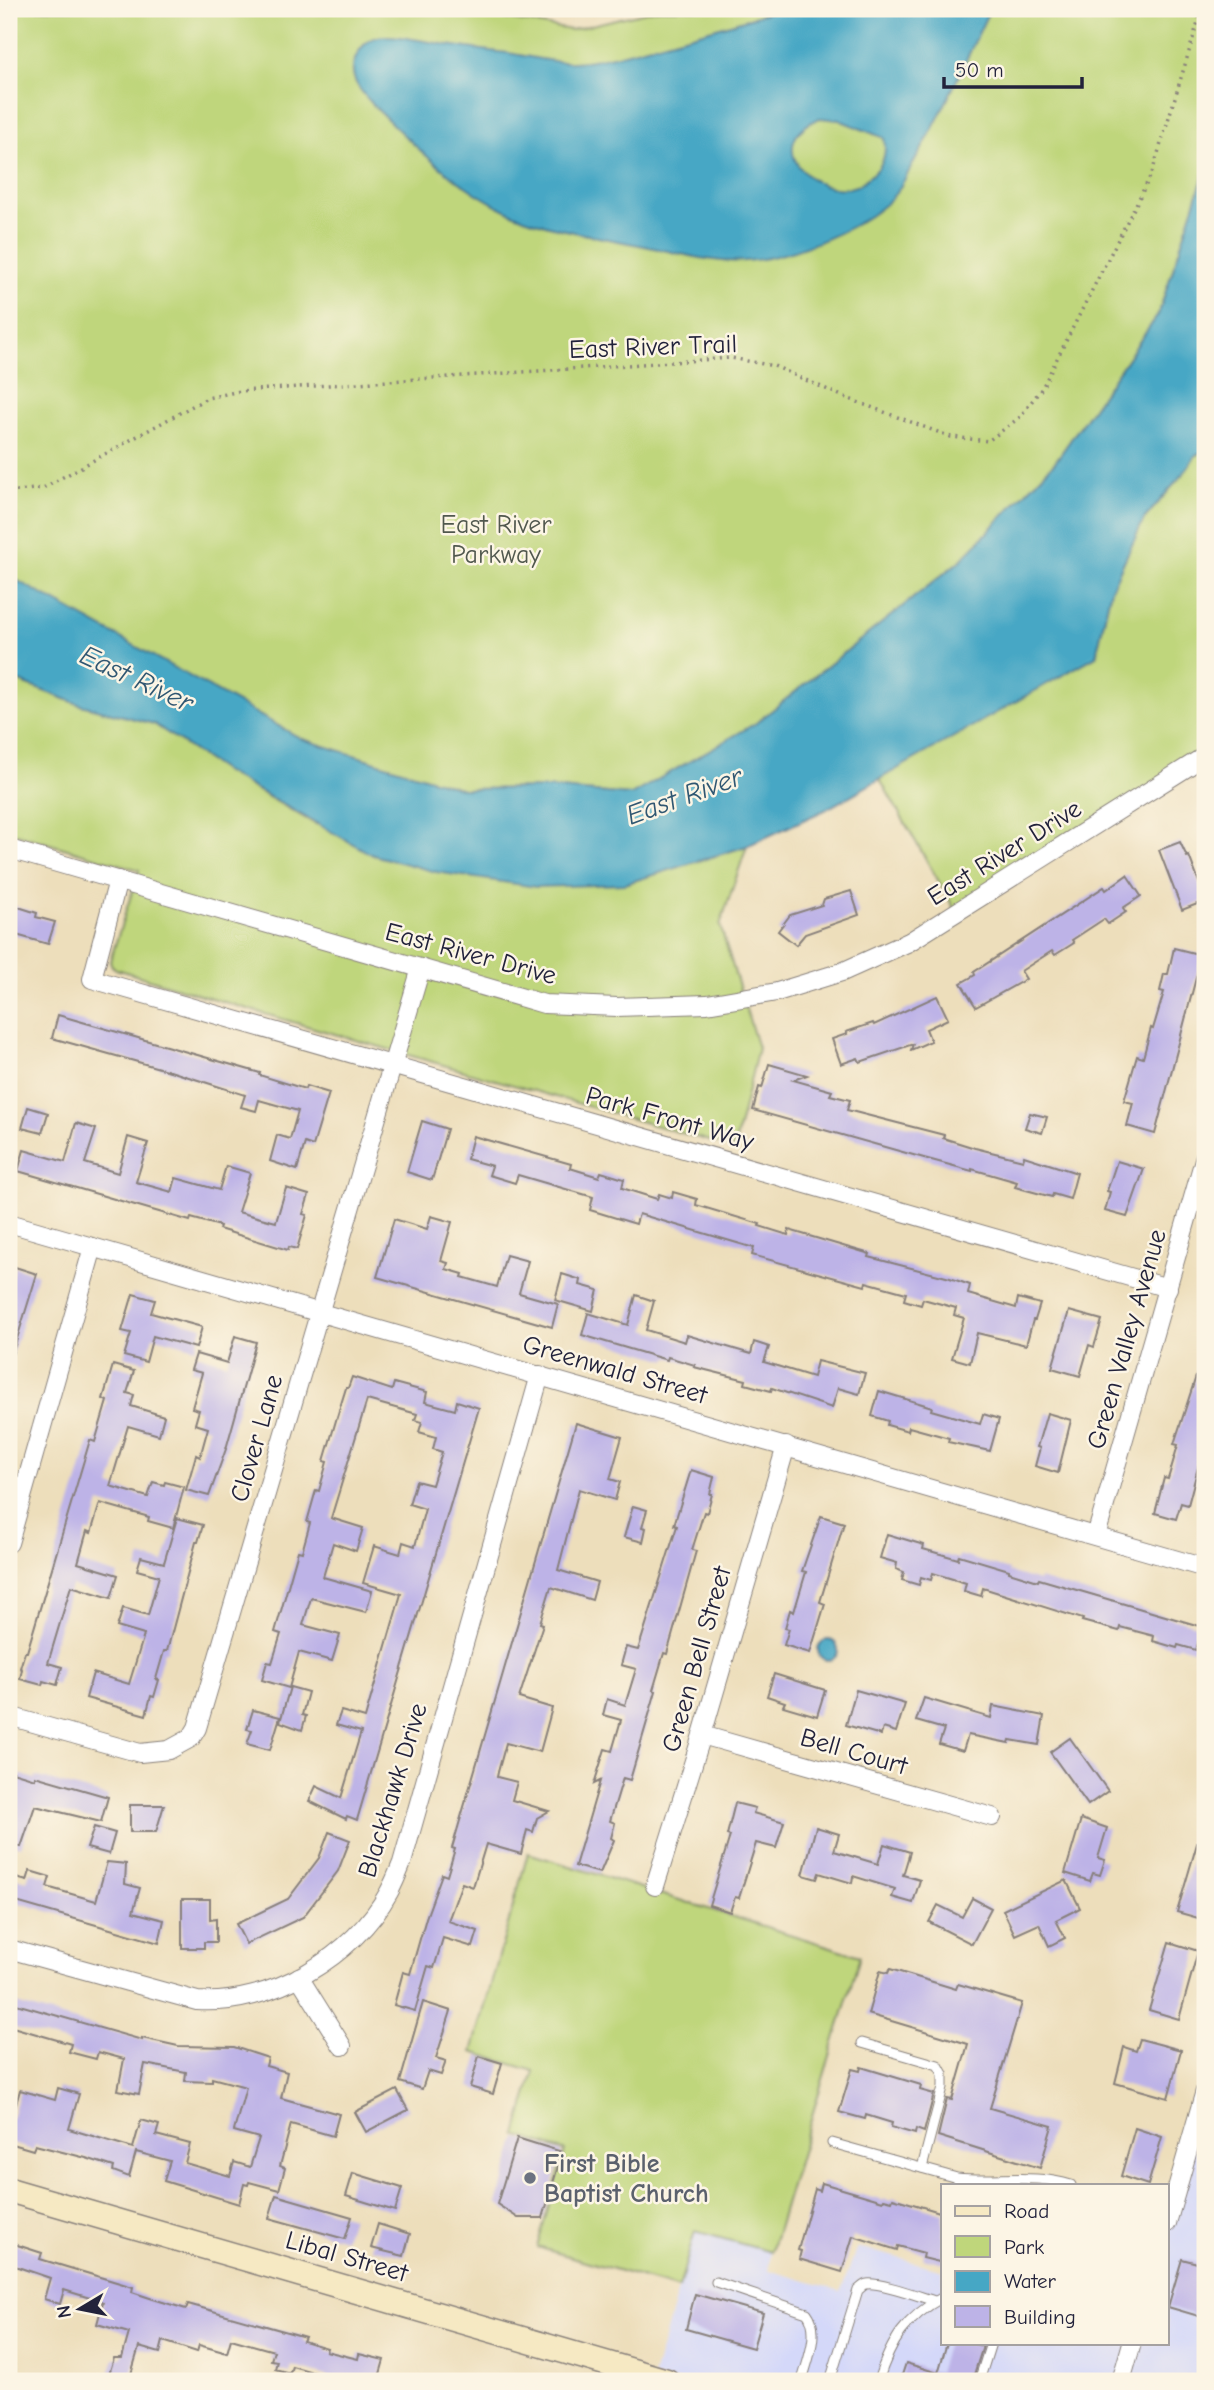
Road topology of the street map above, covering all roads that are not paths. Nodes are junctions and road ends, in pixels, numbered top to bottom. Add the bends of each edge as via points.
1 (1204, 760) edge
2 (9, 849) edge
3 (118, 880) junction
4 (421, 968) junction
5 (392, 1066) junction
6 (1205, 1156) edge
7 (9, 1223) edge
8 (93, 1247) junction
9 (1168, 1288) junction
10 (320, 1311) junction
11 (540, 1375) junction
12 (786, 1446) junction
13 (1096, 1536) junction
14 (9, 1543) edge
15 (1205, 1568) edge
16 (9, 1716) edge
17 (702, 1735) junction
18 (992, 1817) dead end
19 (655, 1886) dead end
20 (9, 1949) edge
21 (299, 1977) junction
22 (862, 2043) dead end
23 (342, 2046) dead end
24 (1205, 2091) edge
25 (832, 2143) dead end
26 (922, 2168) junction
27 (1067, 2184) edge
28 (9, 2190) edge
29 (1168, 2216) edge
30 (716, 2282) dead end
31 (939, 2299) edge
32 (991, 2344) edge
33 (1132, 2344) edge
34 (667, 2381) edge
35 (803, 2381) edge
36 (830, 2381) edge
37 (878, 2381) edge
38 (979, 2381) edge
39 (1121, 2381) edge

1 - 4 street, East River Drive via 909,942 842,972 777,992 707,1004 544,1004
2 - 3 street, East River Drive
3 - 4 street, East River Drive
3 - 5 street, Park Front Way via 92,979
4 - 5 street, Clover Lane
5 - 9 street, Park Front Way
5 - 10 street, Clover Lane
6 - 9 street, Green Valley Avenue
7 - 8 street, Greenwald Street
8 - 10 street, Greenwald Street
8 - 14 street
9 - 13 street, Green Valley Avenue
10 - 11 street, Greenwald Street
10 - 16 street, Clover Lane via 191,1738 169,1750 140,1753
11 - 12 street, Greenwald Street
11 - 21 street, Blackhawk Drive via 402,1863 388,1894 363,1927
12 - 13 street, Greenwald Street
12 - 17 street, Green Bell Street
13 - 15 street, Greenwald Street
17 - 18 street, Bell Court
17 - 19 street, Green Bell Street
20 - 21 street, Blackhawk Drive via 197,2001 221,2003 251,1997
21 - 23 street
22 - 26 lane via 939,2065 943,2087
24 - 29 street
25 - 26 lane
26 - 27 lane via 957,2178 1040,2178
28 - 34 street, Libal Street
30 - 35 lane via 807,2313 814,2330
31 - 36 lane via 863,2286
31 - 37 lane via 920,2311 897,2336
32 - 38 lane
33 - 39 street

